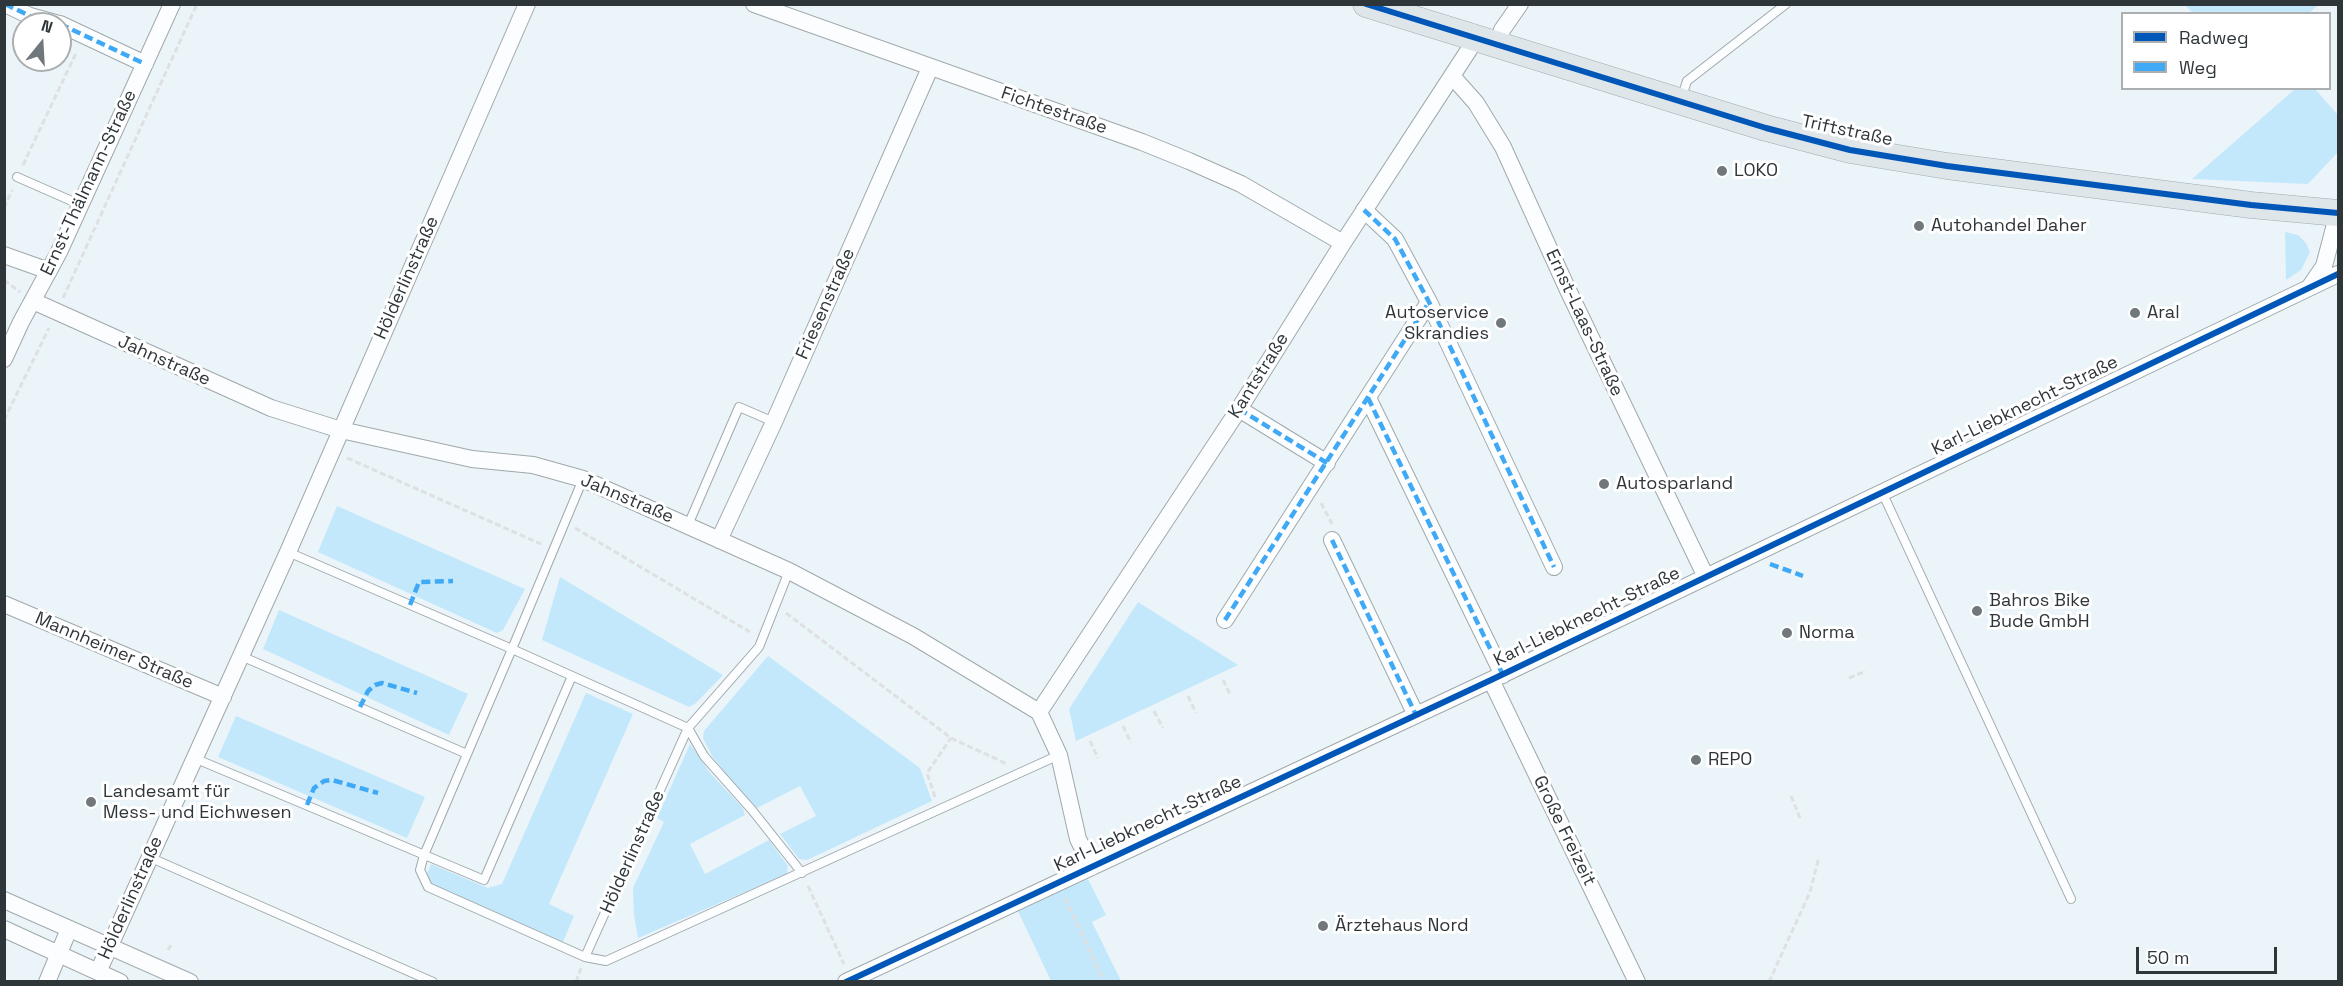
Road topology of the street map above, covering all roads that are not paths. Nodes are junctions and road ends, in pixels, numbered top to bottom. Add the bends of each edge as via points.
1 (5, 4) edge
2 (171, 4) edge
3 (526, 4) edge
4 (754, 4) edge
5 (1366, 4) edge
6 (1520, 4) edge
7 (1786, 4) edge
8 (22, 12) edge
9 (72, 30) edge
10 (1487, 43) junction
11 (145, 64) junction
12 (930, 68) junction
13 (1452, 76) junction
14 (1680, 102) junction
15 (17, 177) road end
16 (81, 205) junction
17 (1364, 210) junction
18 (2338, 213) edge
19 (1343, 243) junction
20 (4, 255) edge
21 (49, 271) junction
22 (2338, 274) edge
23 (2308, 289) junction
24 (33, 301) junction
25 (1429, 302) junction
26 (4, 359) edge
27 (1368, 398) junction
28 (1239, 409) junction
29 (774, 422) junction
30 (341, 430) junction
31 (1327, 463) junction
32 (583, 480) junction
33 (1882, 492) junction
34 (688, 525) junction
35 (719, 540) junction
36 (1332, 540) road end
37 (288, 552) junction
38 (1554, 567) dead end
39 (789, 571) junction
40 (1706, 577) junction
41 (4, 604) edge
42 (1225, 621) dead end
43 (512, 649) junction
44 (241, 656) junction
45 (572, 676) junction
46 (1497, 677) junction
47 (223, 697) junction
48 (1039, 711) junction
49 (1416, 715) junction
50 (688, 728) junction
51 (467, 754) junction
52 (1059, 755) junction
53 (194, 758) junction
54 (424, 855) junction
55 (149, 857) junction
56 (1092, 867) junction
57 (802, 873) junction
58 (2071, 899) dead end
59 (4, 900) edge
60 (4, 929) edge
61 (69, 929) junction
62 (110, 946) junction
63 (59, 954) junction
64 (585, 957) junction
65 (98, 972) junction
66 (848, 980) edge
67 (47, 981) edge
68 (120, 981) edge
69 (190, 981) edge
70 (433, 981) edge
71 (1637, 981) edge

1 - 8 street
2 - 11 street, Ernst-Thälmann-Straße
3 - 30 street, Hölderlinstraße
4 - 12 street, Fichtestraße
5 - 10 main road, Triftstraße
6 - 10 street, Kantstraße via 1502,30
7 - 14 lane via 1687,81
9 - 11 street
10 - 13 street, Kantstraße
10 - 14 main road, Triftstraße
11 - 16 street, Ernst-Thälmann-Straße
12 - 19 street, Fichtestraße via 1189,161 1241,184
12 - 29 street, Friesenstraße
13 - 17 street, Kantstraße
13 - 40 street, Ernst-Laas-Straße via 1476,103 1503,147
14 - 18 main road, Triftstraße via 1850,150 1947,166
15 - 16 lane
16 - 21 street, Ernst-Thälmann-Straße
17 - 19 street, Kantstraße
17 - 25 street via 1395,239
18 - 23 street via 2324,266
19 - 28 street, Kantstraße
20 - 21 street
21 - 24 street, Ernst-Thälmann-Straße
22 - 23 street, Karl-Liebknecht-Straße
23 - 33 street, Karl-Liebknecht-Straße
24 - 26 street, Ernst-Thälmann-Straße
24 - 30 street, Jahnstraße via 270,408
25 - 27 street
25 - 38 street
27 - 31 street
27 - 46 street
28 - 31 street
28 - 48 street, Kantstraße
29 - 34 lane via 740,408
29 - 35 street, Friesenstraße
30 - 32 street, Jahnstraße via 472,459 533,465
30 - 37 street, Hölderlinstraße
31 - 42 street
32 - 34 street, Jahnstraße
32 - 43 lane
33 - 40 street, Karl-Liebknecht-Straße
33 - 58 lane
34 - 35 street, Jahnstraße
35 - 39 street, Jahnstraße
36 - 49 street
37 - 43 lane
37 - 44 street, Hölderlinstraße
39 - 48 street, Jahnstraße via 913,636
39 - 50 lane, Hölderlinstraße via 759,647
40 - 46 street, Karl-Liebknecht-Straße
41 - 47 street, Mannheimer Straße
43 - 45 lane
43 - 51 lane
44 - 47 street, Hölderlinstraße
44 - 51 lane
45 - 50 lane
45 - 54 lane via 484,880
46 - 49 street, Karl-Liebknecht-Straße
46 - 71 street, Große Freizeit
47 - 53 street, Hölderlinstraße
48 - 52 street
49 - 56 street, Karl-Liebknecht-Straße
50 - 57 lane via 710,763
50 - 64 lane, Hölderlinstraße
51 - 54 lane
52 - 56 street via 1077,839
52 - 57 lane
53 - 54 lane
53 - 55 street, Hölderlinstraße
54 - 64 lane via 420,870 428,887
55 - 62 street, Hölderlinstraße
55 - 70 lane
56 - 66 street, Karl-Liebknecht-Straße
57 - 64 lane via 606,961
59 - 61 street
60 - 63 street
61 - 62 street
61 - 63 street
62 - 65 street, Hölderlinstraße
62 - 69 street
63 - 65 street
63 - 67 street
65 - 68 street

